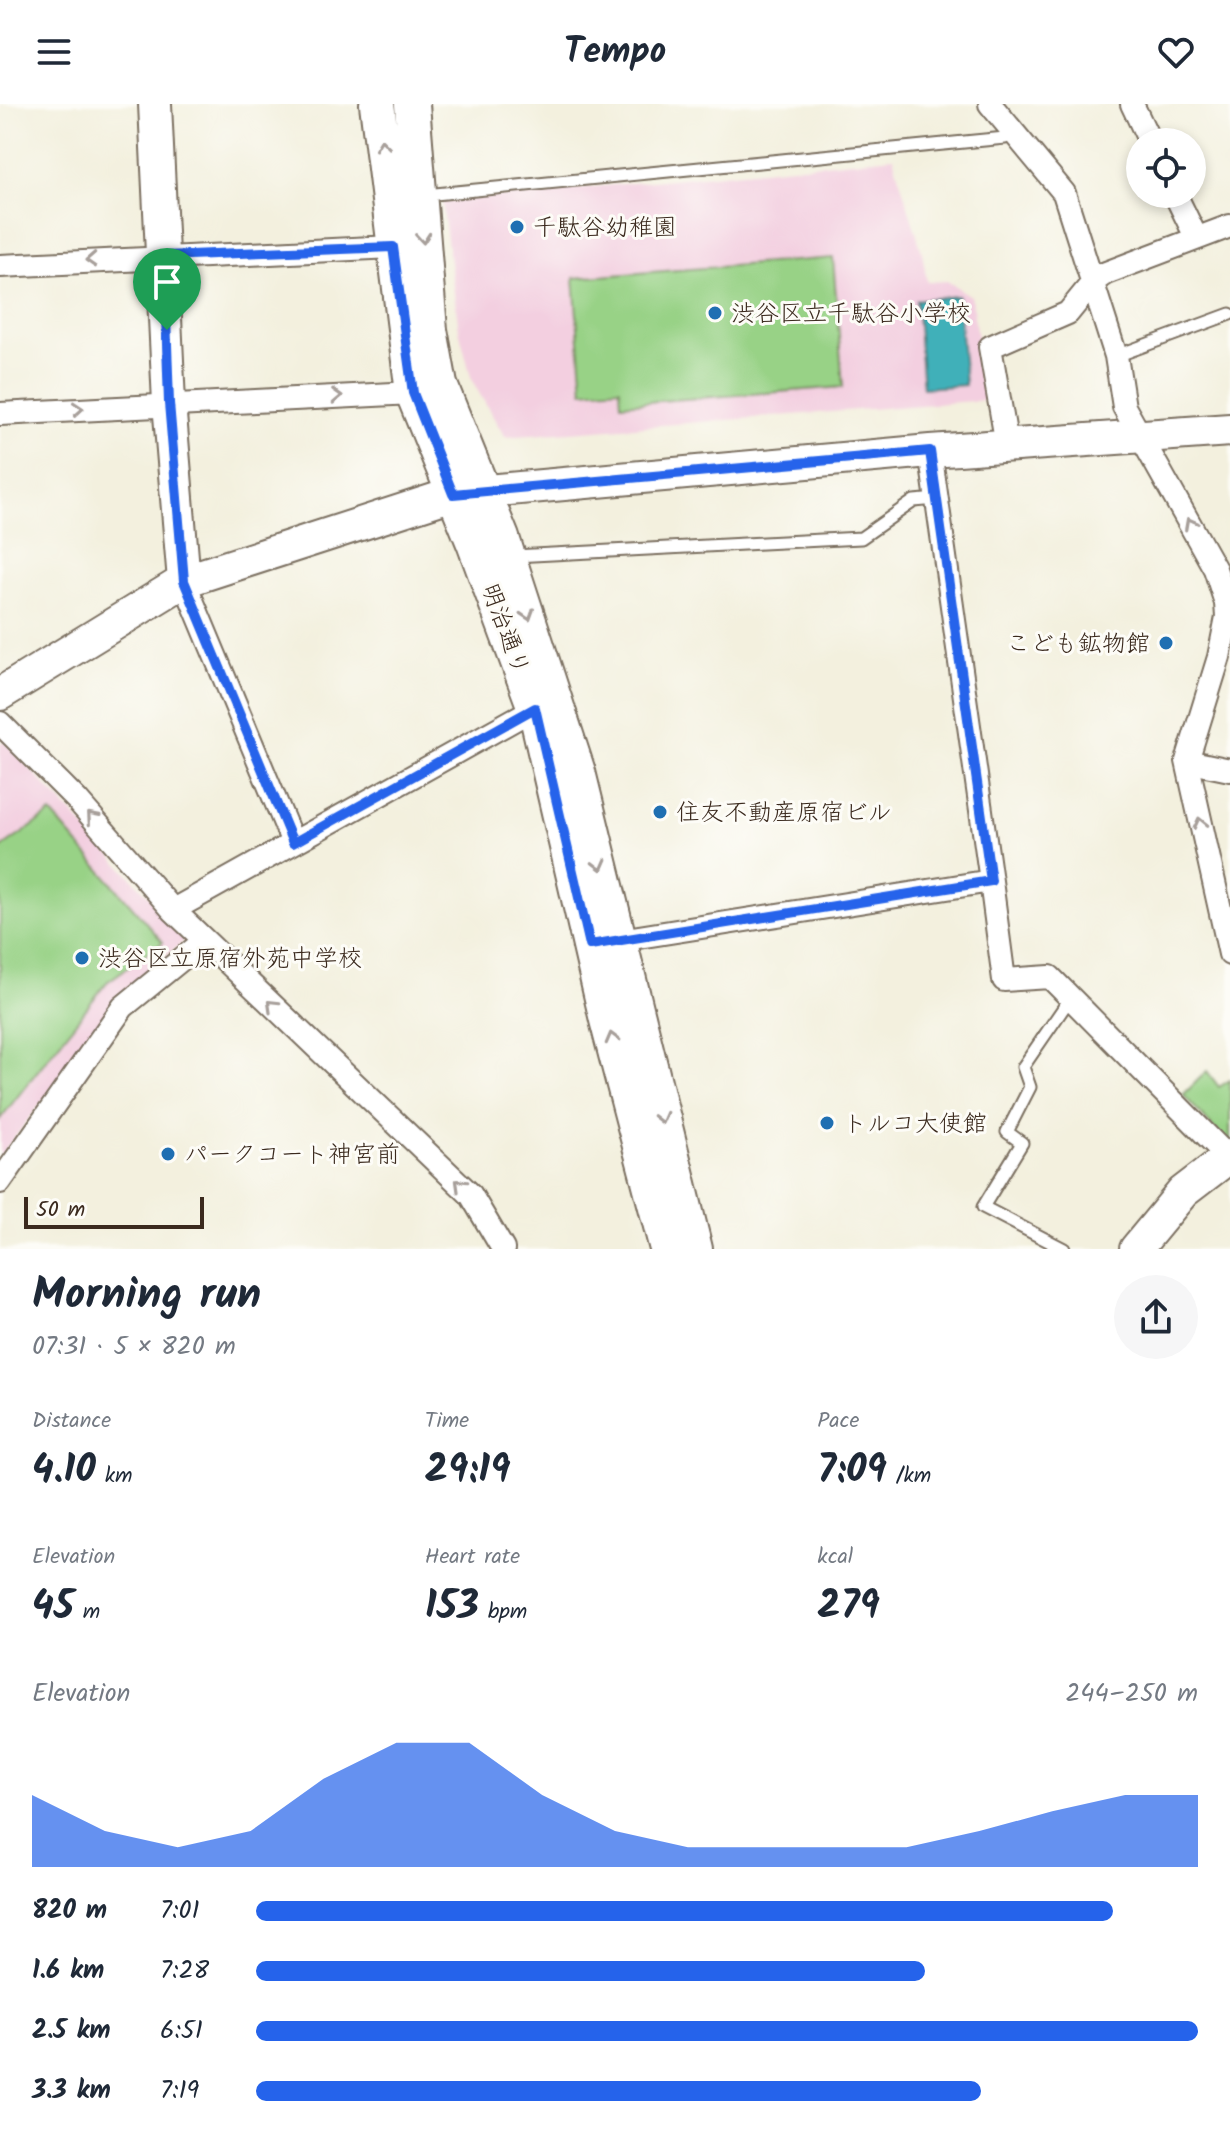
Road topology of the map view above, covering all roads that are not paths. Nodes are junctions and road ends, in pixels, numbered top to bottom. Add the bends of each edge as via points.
1 (155, 104) edge
2 (377, 104) edge
3 (412, 104) edge
4 (990, 104) edge
5 (1132, 104) edge
6 (1143, 128) edge
7 (1015, 132) junction
8 (404, 197) junction
9 (1182, 208) edge
10 (1230, 226) edge
11 (1196, 237) junction
12 (393, 247) junction
13 (164, 256) junction
14 (0, 266) edge
15 (1094, 281) junction
16 (1230, 314) edge
17 (1116, 356) junction
18 (413, 393) junction
19 (169, 403) junction
20 (0, 414) edge
21 (1230, 430) edge
22 (1138, 437) junction
23 (1007, 445) junction
24 (930, 451) junction
25 (468, 491) junction
26 (937, 499) junction
27 (508, 556) junction
28 (184, 581) junction
29 (1228, 602) edge
30 (0, 694) edge
31 (535, 708) junction
32 (0, 723) edge
33 (1187, 761) junction
34 (1230, 770) edge
35 (293, 843) junction
36 (991, 881) junction
37 (173, 910) junction
38 (204, 941) junction
39 (604, 943) junction
40 (1230, 954) edge
41 (1071, 997) junction
42 (1229, 1156) edge
43 (0, 1182) edge
44 (503, 1249) edge
45 (667, 1249) edge
46 (695, 1249) edge
47 (1064, 1249) edge
48 (1136, 1249) edge

1 - 13 street
8 -> 2 main road, 明治通り
3 - 8 main road, 明治通り
4 - 7 street
5 - 6 street
7 - 8 lane via 1005,138
7 - 15 street via 1064,193
8 - 12 main road, 明治通り
8 -> 25 main road, 明治通り via 440,385
9 - 11 street
10 - 11 street
11 - 15 street
12 - 13 street
12 - 18 main road, 明治通り
13 -> 14 street
13 - 19 street
15 - 17 street
15 - 23 street via 1068,313 990,347
16 - 17 lane
17 - 22 street via 1124,407
19 -> 18 street
18 - 25 main road, 明治通り
20 -> 19 street
19 - 28 street
21 - 22 street
22 - 23 street
29 -> 22 street via 1167,478
23 - 24 street
24 - 25 street
24 - 26 street
25 - 27 main road, 明治通り
25 - 28 street via 412,504
25 - 31 main road, 明治通り
26 - 27 lane via 914,501 861,538
26 - 36 street
27 -> 39 main road, 明治通り via 578,772
28 - 30 street
28 - 35 street
29 - 33 street via 1219,657
31 - 35 street
31 - 39 main road, 明治通り
37 -> 32 street via 77,800
33 - 34 street
40 -> 33 street
35 - 37 street
36 - 39 street
36 - 41 street via 1004,980 1050,977
37 - 38 street
38 - 43 street via 123,1007
44 -> 38 street via 471,1195
45 -> 39 main road, 明治通り
39 -> 46 main road, 明治通り
41 - 42 street
41 - 47 lane via 1023,1067 1030,1087 1007,1132 1022,1143 983,1207
42 - 48 street via 1183,1192

